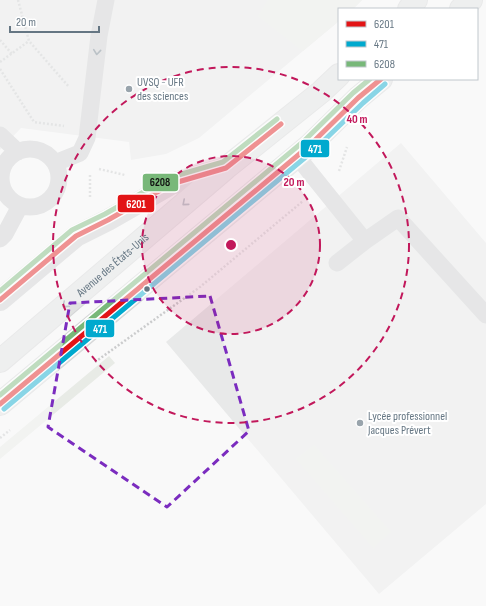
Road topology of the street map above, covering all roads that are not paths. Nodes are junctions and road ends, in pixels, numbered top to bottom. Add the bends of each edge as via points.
1 (106, 0) edge
2 (416, 0) edge
3 (471, 0) edge
4 (410, 8) edge
5 (462, 8) edge
6 (338, 76) edge
7 (380, 80) edge
8 (0, 135) edge
9 (18, 152) junction
10 (297, 156) junction
11 (55, 163) junction
12 (226, 168) junction
13 (1, 171) edge
14 (20, 206) junction
15 (0, 239) edge
16 (365, 241) junction
17 (337, 263) dead end
18 (0, 300) edge
19 (486, 315) edge
20 (0, 361) edge
21 (0, 404) edge

1 -> 11 lane via 99,36 88,134 80,153
2 - 4 main road
3 - 5 main road
6 - 12 main road, Avenue des États-Unis
7 - 10 main road
8 - 9 lane
9 - 11 lane via 28,149 39,151 48,155
9 - 13 lane
10 - 16 lane
10 - 21 main road
11 - 14 lane via 59,174 58,186 52,197 43,204 32,207
12 - 18 street, Avenue des États-Unis via 171,184 76,236
12 -> 20 main road, Avenue des États-Unis
13 - 14 lane via 4,192
14 - 15 lane
16 - 17 lane
16 - 19 lane via 398,218

